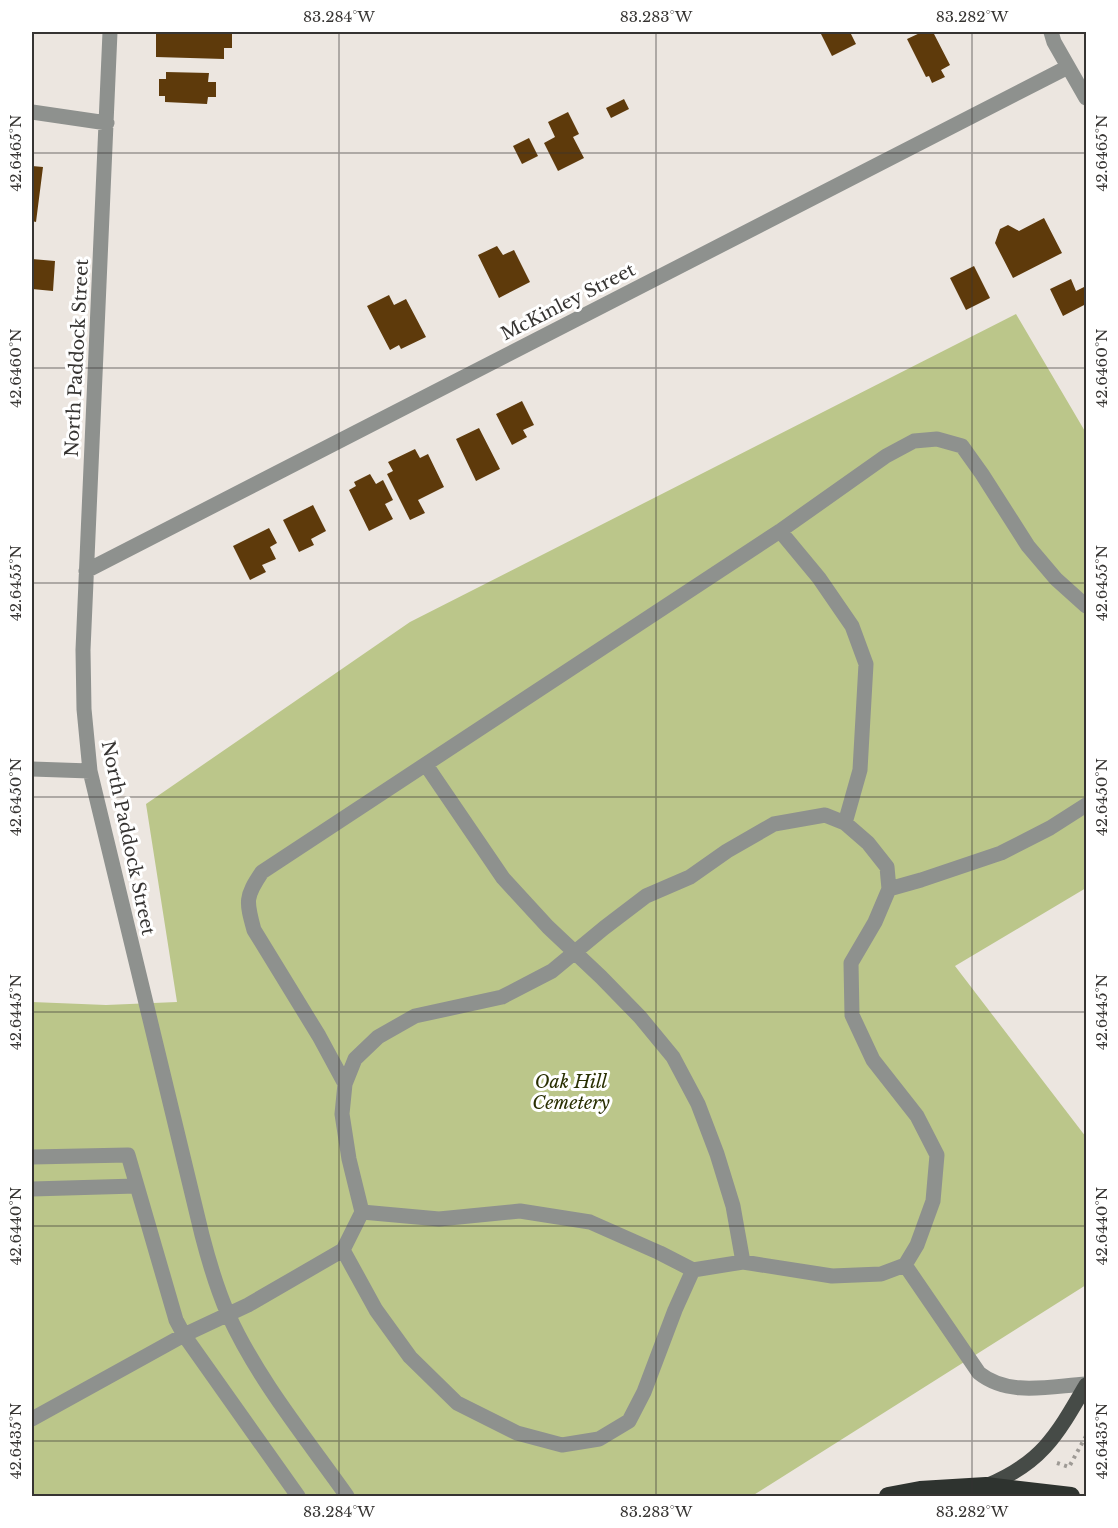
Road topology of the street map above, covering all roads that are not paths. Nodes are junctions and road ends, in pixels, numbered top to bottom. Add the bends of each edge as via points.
1 (110, 32) edge
2 (1052, 32) edge
3 (1068, 67) junction
4 (1086, 98) edge
5 (32, 112) edge
6 (107, 123) junction
7 (780, 531) junction
8 (86, 571) junction
9 (1086, 606) edge
10 (426, 765) junction
11 (32, 769) edge
12 (90, 771) junction
13 (1086, 805) edge
14 (845, 823) junction
15 (889, 889) junction
16 (575, 952) junction
17 (345, 1084) junction
18 (32, 1157) edge
19 (136, 1186) junction
20 (32, 1189) edge
21 (362, 1212) junction
22 (343, 1250) junction
23 (743, 1262) junction
24 (905, 1265) junction
25 (693, 1270) junction
26 (228, 1315) junction
27 (184, 1335) junction
28 (1086, 1385) edge
29 (32, 1419) edge
30 (986, 1486) junction
31 (298, 1497) edge
32 (347, 1497) edge
33 (888, 1497) edge
34 (1071, 1497) edge

1 - 6 street, North Paddock Street
2 - 3 street
3 - 4 street
3 - 8 street, McKinley Street
5 - 6 street
6 - 8 street, North Paddock Street
7 - 9 street via 886,456 914,441 937,439 962,446 1028,546
7 - 10 street
7 - 14 street via 852,626 866,664 860,770
8 - 12 street, North Paddock Street via 83,689
10 - 16 street via 503,878
10 - 17 street via 262,872 249,892 254,930
11 - 12 street
12 - 26 street, North Paddock Street via 202,1235
13 - 15 street via 1001,853
14 - 15 street via 887,867
14 - 16 street via 825,815 774,824 690,877 646,896
15 - 24 street via 851,963 852,1015 873,1060 917,1116 937,1155 933,1201
16 - 17 street via 552,971 502,997 415,1016 378,1037 355,1059
16 - 23 street via 640,1017 673,1057 698,1104 717,1154 733,1206
17 - 21 street via 342,1114
18 - 19 street via 128,1155
19 - 20 street
19 - 27 street via 176,1320
21 - 22 street
21 - 25 street via 439,1219 520,1210 590,1222
22 - 25 street via 376,1310 410,1357 458,1403 517,1433 562,1445 599,1439 629,1421
22 - 26 street
23 - 24 street via 832,1276 881,1274
23 - 25 street
24 - 28 street via 979,1373 988,1380 1024,1388
26 - 27 street
26 - 32 street, North Paddock Street via 265,1379
27 - 29 street
27 - 31 street
28 - 30 main road via 1048,1446 1007,1478
30 - 33 highway via 920,1490
30 - 34 highway

